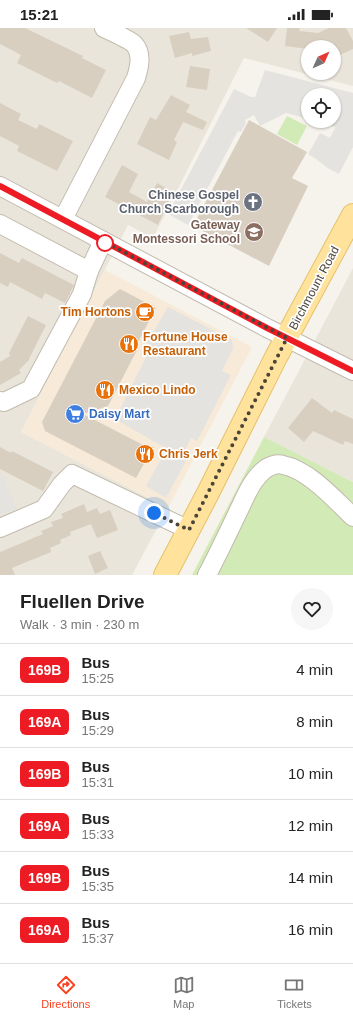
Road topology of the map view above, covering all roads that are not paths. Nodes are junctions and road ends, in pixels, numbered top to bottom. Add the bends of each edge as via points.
1 (104, 28) edge
2 (0, 186) edge
3 (353, 215) edge
4 (63, 219) junction
5 (0, 224) edge
6 (103, 241) junction
7 (89, 271) junction
8 (287, 338) junction
9 (353, 372) edge
10 (0, 401) edge
11 (353, 517) edge
12 (2, 522) edge
13 (189, 530) junction
14 (165, 575) edge
15 (207, 575) edge

1 - 4 street via 134,44 140,57 139,69
2 - 4 street
3 - 8 main road, Birchmount Road
4 - 6 street
5 - 7 street
6 - 7 street
6 - 8 street
7 - 10 street via 82,294 31,389 4,402
8 - 9 street
8 - 13 main road, Birchmount Road
11 - 15 street via 307,476 282,464 272,465 263,470 249,491
12 - 13 street via 44,509 72,474
13 - 14 main road, Birchmount Road

